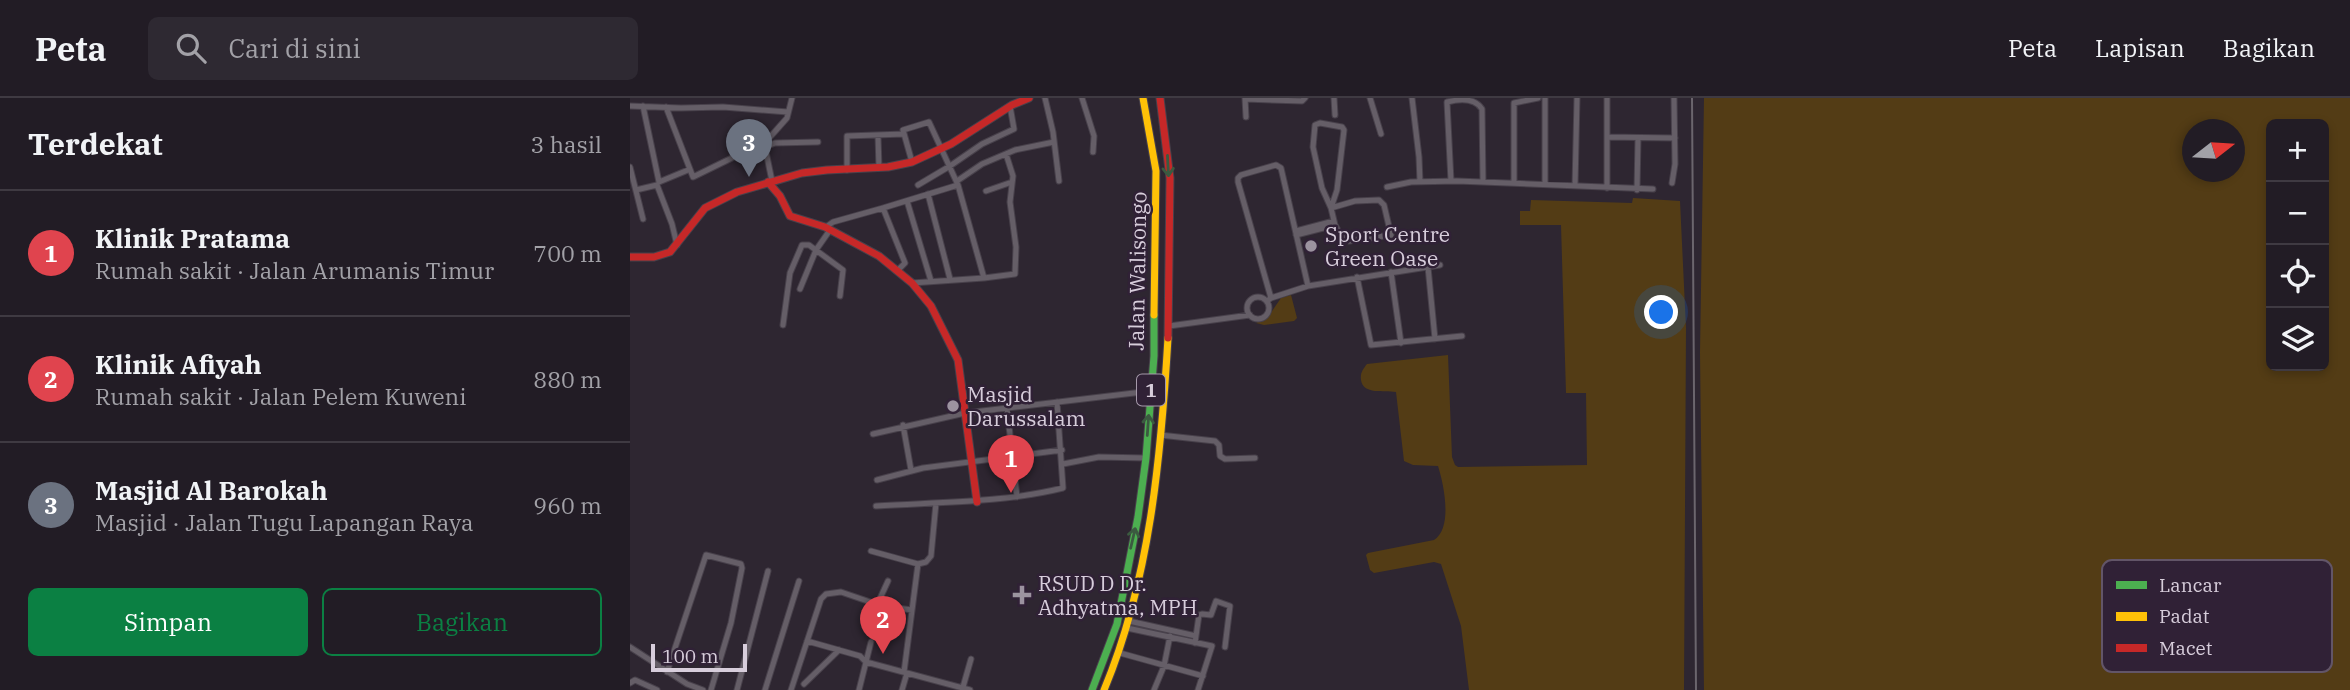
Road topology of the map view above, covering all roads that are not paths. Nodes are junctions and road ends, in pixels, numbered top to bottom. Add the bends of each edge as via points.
1 (792, 98) edge
2 (1029, 98) edge
3 (1045, 98) edge
4 (1082, 98) edge
5 (1143, 98) edge
6 (1160, 98) edge
7 (1334, 98) edge
8 (1370, 98) edge
9 (1412, 98) edge
10 (1538, 98) edge
11 (1545, 98) edge
12 (1577, 98) edge
13 (1606, 98) edge
14 (1674, 98) edge
15 (1245, 99) edge
16 (1304, 99) edge
17 (1471, 99) edge
18 (630, 106) edge
19 (643, 106) junction
20 (1010, 106) junction
21 (666, 107) junction
22 (788, 112) junction
23 (1335, 115) dead end
24 (1246, 117) dead end
25 (904, 134) junction
26 (1381, 134) dead end
27 (878, 136) junction
28 (1607, 137) junction
29 (1638, 138) junction
30 (1675, 138) junction
31 (818, 142) dead end
32 (1054, 142) junction
33 (940, 149) junction
34 (1093, 152) dead end
35 (1006, 155) junction
36 (912, 162) junction
37 (950, 166) junction
38 (630, 167) edge
39 (879, 167) junction
40 (688, 170) junction
41 (847, 170) junction
42 (770, 181) junction
43 (1059, 181) dead end
44 (1451, 181) junction
45 (1012, 182) junction
46 (1420, 182) junction
47 (1483, 182) junction
48 (957, 183) junction
49 (1514, 183) junction
50 (1672, 183) dead end
51 (658, 184) junction
52 (918, 184) dead end
53 (1545, 184) junction
54 (1575, 186) junction
55 (1387, 187) dead end
56 (1607, 188) junction
57 (636, 190) junction
58 (1637, 190) junction
59 (1653, 190) dead end
60 (986, 191) dead end
61 (928, 194) junction
62 (907, 201) junction
63 (884, 208) junction
64 (1332, 208) junction
65 (643, 219) dead end
66 (1334, 223) junction
67 (828, 229) junction
68 (1296, 233) junction
69 (677, 245) junction
70 (816, 250) junction
71 (630, 257) edge
72 (1156, 262) junction
73 (1170, 262) junction
74 (1440, 265) dead end
75 (1428, 267) junction
76 (898, 270) junction
77 (1391, 272) junction
78 (1357, 277) junction
79 (984, 278) junction
80 (950, 279) junction
81 (931, 281) junction
82 (912, 283) junction
83 (1308, 286) junction
84 (800, 289) dead end
85 (840, 296) dead end
86 (1269, 299) junction
87 (1250, 315) junction
88 (783, 325) dead end
89 (1169, 326) junction
90 (1462, 336) dead end
91 (1435, 339) junction
92 (1401, 343) junction
93 (1151, 391) junction
94 (1057, 402) junction
95 (1007, 408) junction
96 (965, 413) junction
97 (903, 425) junction
98 (873, 434) dead end
99 (1160, 435) junction
100 (1062, 450) junction
101 (1012, 457) junction
102 (1146, 458) junction
103 (1255, 458) dead end
104 (972, 462) junction
105 (1063, 464) junction
106 (911, 470) junction
107 (877, 480) dead end
108 (1017, 497) junction
109 (977, 502) junction
110 (936, 503) junction
111 (876, 506) dead end
112 (871, 551) dead end
113 (918, 564) junction
114 (768, 571) dead end
115 (799, 581) dead end
116 (888, 581) dead end
117 (877, 604) junction
118 (912, 610) junction
119 (1128, 624) junction
120 (1171, 631) junction
121 (1170, 638) junction
122 (1195, 639) junction
123 (807, 641) junction
124 (871, 642) dead end
125 (630, 646) edge
126 (1225, 647) dead end
127 (839, 650) junction
128 (1120, 653) junction
129 (971, 659) dead end
130 (866, 662) junction
131 (1164, 666) junction
132 (667, 672) junction
133 (905, 673) junction
134 (1203, 676) junction
135 (630, 683) edge
136 (687, 684) junction
137 (804, 684) dead end
138 (952, 687) edge
139 (963, 687) junction
140 (657, 690) edge
141 (681, 690) edge
142 (703, 690) edge
143 (711, 690) edge
144 (737, 690) edge
145 (765, 690) edge
146 (791, 690) edge
147 (859, 690) edge
148 (902, 690) edge
149 (970, 690) edge
150 (1092, 690) edge
151 (1104, 690) edge
152 (1154, 690) edge
153 (1198, 690) edge

1 - 22 street
2 - 20 main road
3 - 32 street
4 - 34 street via 1094,136
5 - 72 main road, Jalan Walisongo / 1 via 1156,171
6 -> 73 main road, Jalan Walisongo / 1 via 1169,162
7 - 23 street
8 - 26 street
9 - 46 street
10 - 49 street via 1514,103
11 - 53 street
12 - 54 street
13 - 28 street
14 - 30 street
15 - 16 street
15 - 24 street
17 - 44 street via 1447,102
17 - 47 street via 1482,109
18 - 19 street
19 - 21 street
19 - 51 street
20 - 33 main road
20 - 37 street via 1014,129
21 - 22 street
21 - 40 street
22 - 40 street via 763,145 693,177
25 - 27 street
25 - 33 street via 903,130 929,122
25 - 36 street
27 - 39 street
27 - 41 street via 847,136
28 - 29 street
28 - 56 street
29 - 30 street
29 - 58 street
30 - 50 street
31 - 42 street via 765,147
32 - 35 street
32 - 43 street
33 - 36 main road
33 - 37 street
35 - 45 street
35 - 48 street via 978,166
36 - 39 main road
37 - 48 street
37 - 52 street
38 - 57 street
39 - 41 main road
40 - 51 street
41 - 42 main road via 814,171
42 - 67 main road via 790,216
42 - 69 main road via 706,206
44 - 46 street
44 - 47 street
45 - 60 street
45 - 79 street via 1015,274
46 - 55 street
47 - 49 street
48 - 61 street
48 - 79 street
49 - 53 street
51 - 57 street
51 - 69 street
53 - 54 street
54 - 56 street
56 - 58 street
57 - 65 street
58 - 59 street
61 - 62 street
61 - 80 street
62 - 63 street
62 - 81 street
63 - 67 street via 832,222
63 - 76 street via 905,263
64 - 64 street via 1345,133 1342,127 1320,123 1315,125 1313,147 1322,188
64 - 66 street
64 - 66 street via 1379,200 1391,232 1389,237 1349,241
66 - 68 street
67 - 70 street
67 - 76 main road
68 - 83 street
68 - 86 street via 1281,168 1276,165 1241,175 1238,182
69 - 71 main road via 664,255
70 - 84 street
70 - 85 street via 844,271
70 - 88 street via 802,244 790,274
72 - 73 main road
72 - 93 main road, Jalan Walisongo / 1
73 - 89 main road, Jalan Walisongo / 1
74 - 75 street
75 - 77 street
75 - 91 street
76 - 82 main road
77 - 78 street
77 - 92 street
78 - 83 street
78 - 92 street via 1371,345
79 - 80 street
80 - 81 street
81 - 82 street
82 - 96 main road via 932,306 956,354
83 - 86 street
86 - 87 street via 1265,317
86 - 87 street via 1251,299
87 - 89 street
89 - 99 main road, Jalan Walisongo / 1
90 - 91 street
91 - 92 street
93 - 94 street
102 -> 93 main road, Jalan Walisongo / 1
94 - 95 street
94 - 100 street
95 - 96 street
95 - 101 street
96 - 97 street
96 - 104 main road
97 - 98 street
97 - 106 street
99 - 103 street via 1215,441 1224,459
99 - 119 main road, Jalan Walisongo / 1 via 1148,532
100 - 101 street
100 - 105 street
101 - 104 street
101 - 108 street
102 - 105 street via 1099,457
150 -> 102 main road, Jalan Walisongo / 1 via 1117,624
104 - 106 street
104 - 109 main road
105 - 108 street via 1062,488
106 - 107 street
108 - 109 street
109 - 110 street
110 - 111 street
110 - 113 street via 931,556
112 - 113 street
113 - 118 street
114 - 144 street
115 - 145 street
116 - 117 street
117 - 118 street
117 - 123 street via 841,592 826,594
118 - 133 street
119 - 120 street
119 - 121 street
119 - 128 main road, Jalan Walisongo / 1
120 - 121 street
120 - 122 street
121 - 122 street
121 - 131 street
122 - 126 street via 1199,615 1211,615 1214,601 1229,604
122 - 134 street via 1212,646
123 - 127 street
123 - 146 street
124 - 130 street
125 - 132 street
127 - 130 street
127 - 137 street
128 - 131 street
128 - 151 main road, Jalan Walisongo / 1
129 - 139 street
130 - 133 street
130 - 147 street
131 - 134 street
131 - 152 street
132 - 136 street
132 - 143 street via 706,555 741,564
133 - 138 street
133 - 148 street
134 - 153 street
135 - 140 street via 635,680
136 - 141 street
136 - 142 street
138 - 139 street
139 - 149 street

